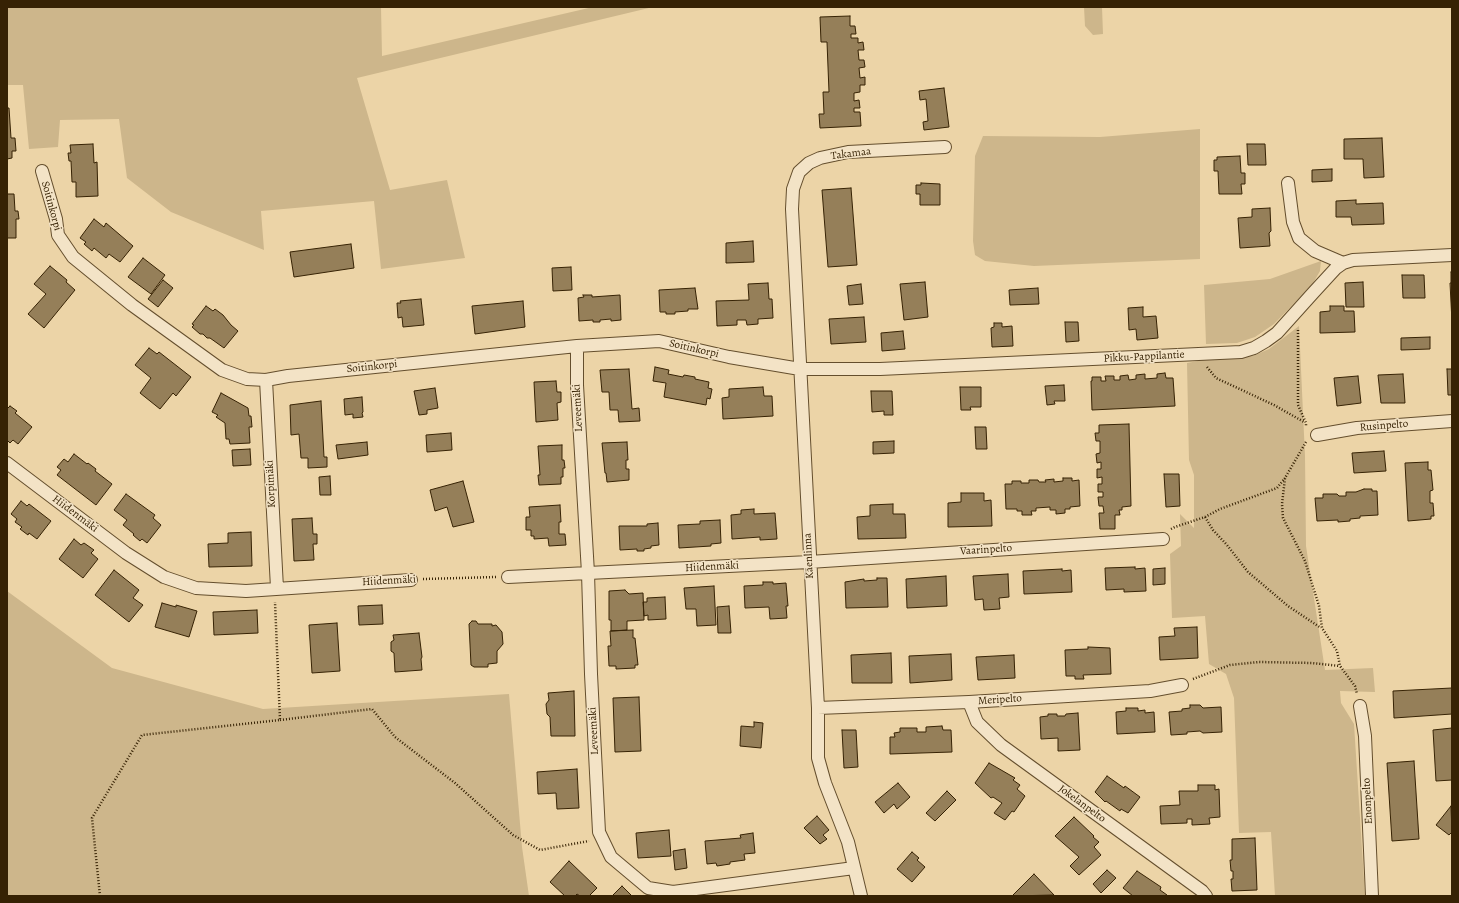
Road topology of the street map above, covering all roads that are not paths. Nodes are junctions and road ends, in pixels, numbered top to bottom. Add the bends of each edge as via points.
1 (945, 147) dead end
2 (42, 171) dead end
3 (1288, 183) dead end
4 (792, 209) joint
5 (1452, 255) edge
6 (1343, 263) junction
7 (577, 346) junction
8 (800, 370) junction
9 (266, 380) junction
10 (1452, 421) edge
11 (1310, 433) road end
12 (7, 464) edge
13 (1163, 539) road end
14 (809, 562) junction
15 (588, 573) junction
16 (508, 577) road end
17 (410, 580) road end
18 (275, 588) junction
19 (1182, 685) road end
20 (969, 702) junction
21 (1360, 706) road end
22 (818, 708) junction
23 (854, 868) junction
24 (861, 896) edge
25 (1206, 896) edge
26 (1372, 896) edge

1 - 4 street, Takamaa via 848,152 820,158 799,172 793,189
2 - 9 street, Soitinkorpi via 58,235 73,257 132,305 222,370 248,379
3 - 6 street via 1293,222 1299,238 1315,251
4 - 8 street, Käenlinna
5 - 6 street via 1353,260
6 - 8 street, Pikku-Pappilantie via 1277,333 1254,348 1241,352 880,369
7 - 8 street, Soitinkorpi via 659,341
7 - 9 street, Soitinkorpi
7 - 15 street, Leveemäki
8 - 14 street, Käenlinna
9 - 18 street, Korpimäki
10 - 11 street, Rusinpelto
12 - 18 street, Hiidenmäki via 126,553 164,577 196,588 246,591
13 - 14 street, Vaarinpelto
14 - 15 street, Hiidenmäki
14 - 22 street, Käenlinna
15 - 16 street, Hiidenmäki
15 - 23 street, Leveemäki via 599,832 611,857 648,888 673,892
17 - 18 street, Hiidenmäki
19 - 20 street, Meripelto via 1150,691
20 - 22 street, Meripelto
20 - 25 street, Jokelanpelto via 977,722 1001,745
21 - 26 street, Enonpelto via 1365,736
22 - 23 street, Käenlinna via 818,758 848,842
23 - 24 street, Käenlinna

